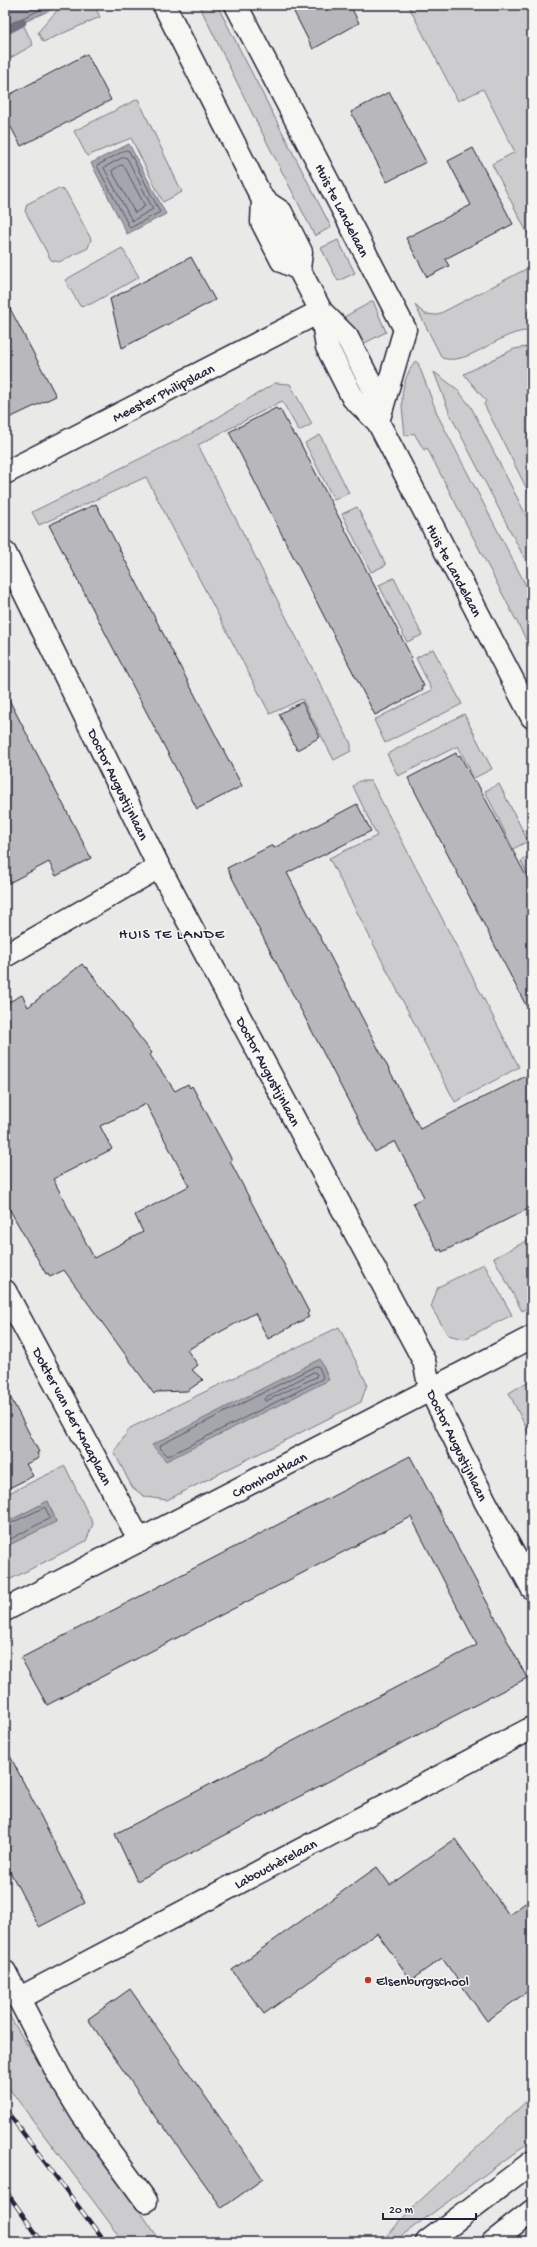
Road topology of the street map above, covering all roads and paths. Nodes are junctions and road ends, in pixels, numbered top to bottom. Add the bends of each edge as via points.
1 (164, 5) edge
2 (236, 5) edge
3 (321, 311) junction
4 (378, 422) junction
5 (5, 473) edge
6 (5, 553) edge
7 (12, 585) edge
8 (532, 717) edge
9 (159, 867) junction
10 (5, 956) edge
11 (5, 1291) edge
12 (532, 1337) edge
13 (430, 1390) junction
14 (140, 1541) junction
15 (532, 1588) edge
16 (5, 1610) edge
17 (532, 1728) edge
18 (5, 1972) edge
19 (18, 1999) junction
20 (532, 2162) edge
21 (146, 2201) dead end
22 (532, 2211) edge
23 (427, 2242) edge
24 (492, 2242) edge

1 - 3 street, Huis te Landelaan via 263,200 262,222 282,262 299,269
2 - 4 street, Huis te Landelaan via 405,330
3 - 4 street, Huis te Landelaan via 327,347 353,398
3 - 5 street, Meester Philipslaan
4 - 8 street, Huis te Landelaan
6 - 7 street, Doctor Augustijnlaan
7 - 9 street, Doctor Augustijnlaan
9 - 10 street
9 - 13 street, Doctor Augustijnlaan via 424,1361
11 - 14 street, Dokter van der Knaaplaan
12 - 13 street, Cromhoutlaan
13 - 14 street, Cromhoutlaan
13 - 15 street, Doctor Augustijnlaan
14 - 16 street, Cromhoutlaan
17 - 19 street, Labouchèrelaan
18 - 19 street
19 - 21 street via 82,2114
20 - 23 street
22 - 24 street

